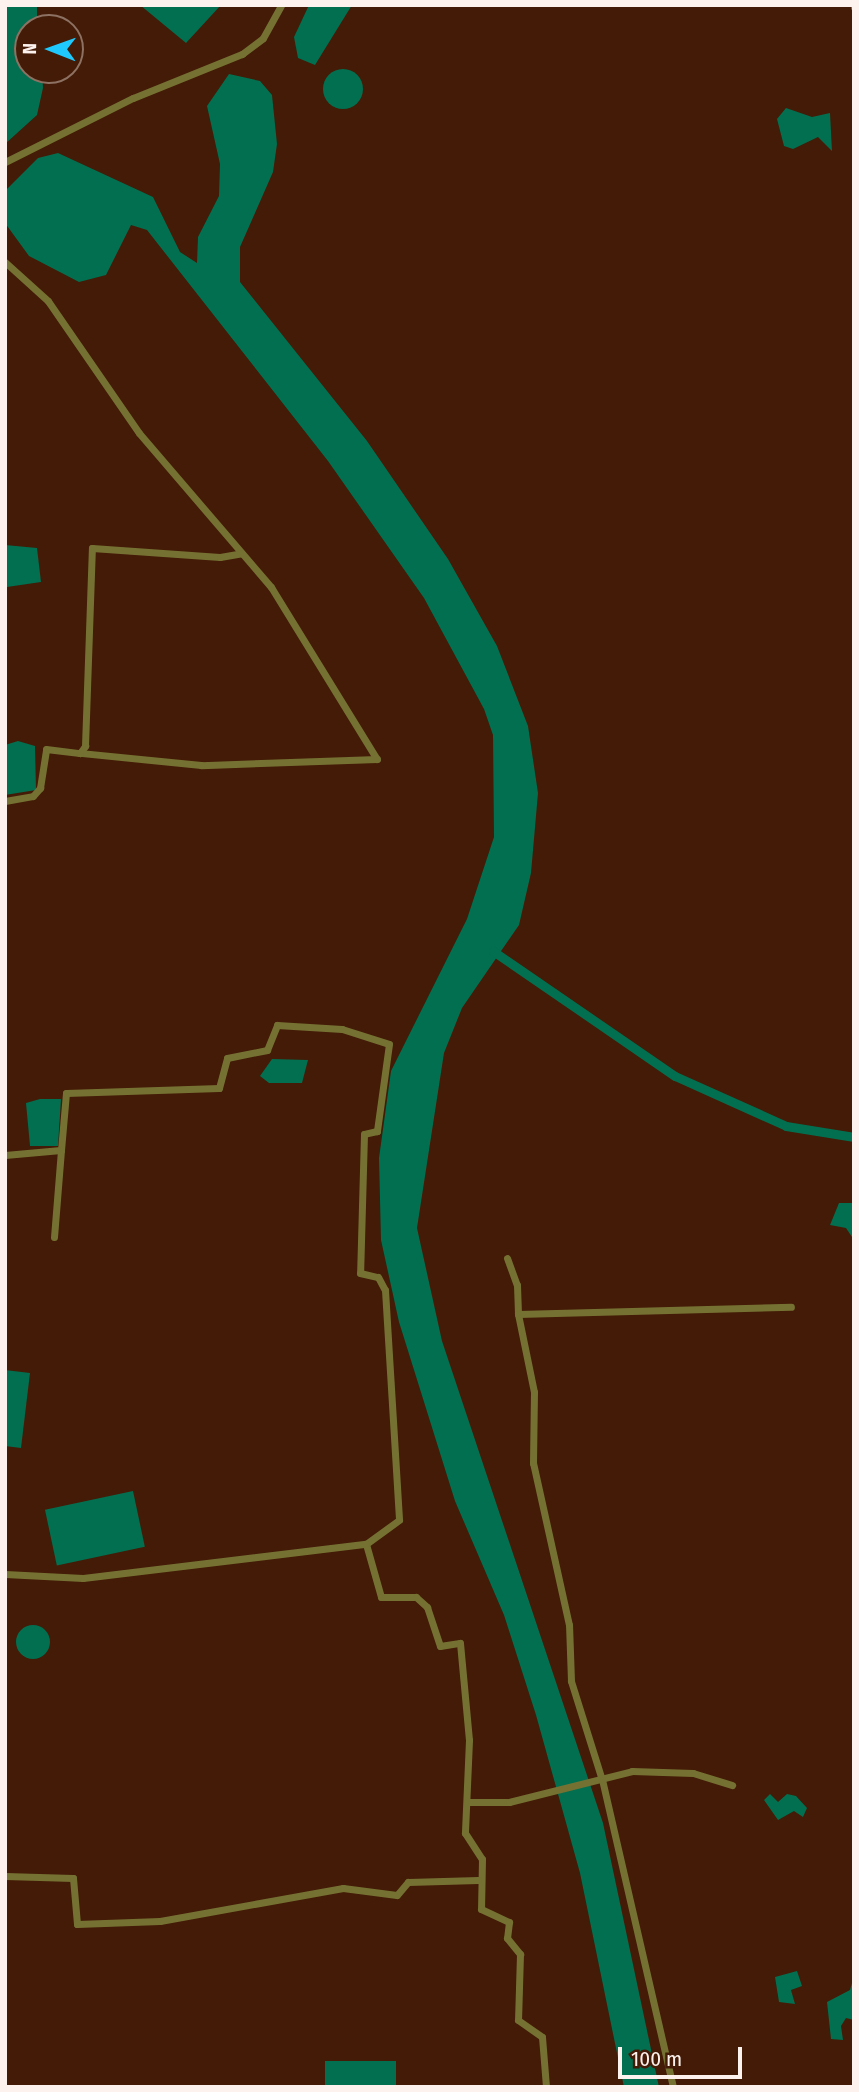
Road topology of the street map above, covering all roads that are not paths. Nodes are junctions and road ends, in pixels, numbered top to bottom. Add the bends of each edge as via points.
1 (281, 5) edge
2 (5, 162) edge
3 (5, 261) edge
4 (242, 553) junction
5 (80, 753) junction
6 (5, 801) edge
7 (61, 1150) junction
8 (5, 1155) edge
9 (54, 1237) dead end
10 (506, 1258) dead end
11 (791, 1307) dead end
12 (518, 1314) junction
13 (366, 1544) junction
14 (5, 1574) edge
15 (599, 1781) junction
16 (732, 1785) dead end
17 (467, 1802) junction
18 (5, 1876) edge
19 (478, 1880) junction
20 (546, 2087) edge
21 (673, 2087) edge

1 - 2 street via 263,38 242,54 133,98
3 - 4 street via 47,301 139,433
4 - 5 street via 220,557 92,548 94,611 85,645
4 - 5 street via 271,587 377,759 201,765
5 - 6 street via 46,749 40,788 33,796
7 - 8 street
7 - 9 street
7 - 13 street via 66,1093 219,1088 226,1058 267,1050 277,1025 342,1028 389,1044 377,1130 363,1134 360,1273 378,1277 385,1290 399,1520
10 - 12 street via 517,1285
11 - 12 street
12 - 15 street via 534,1392 533,1463 569,1625 571,1681
13 - 14 street via 83,1578
13 - 17 street via 381,1597 416,1597 427,1606 440,1646 460,1643 467,1666
15 - 16 street via 662,1771
15 - 17 street
15 - 21 street
17 - 19 street via 466,1833 482,1859
18 - 19 street via 73,1878 77,1924 160,1921 343,1888 397,1895 408,1882
19 - 20 street via 481,1909 509,1922 507,1938 520,1954 518,2020 542,2037

